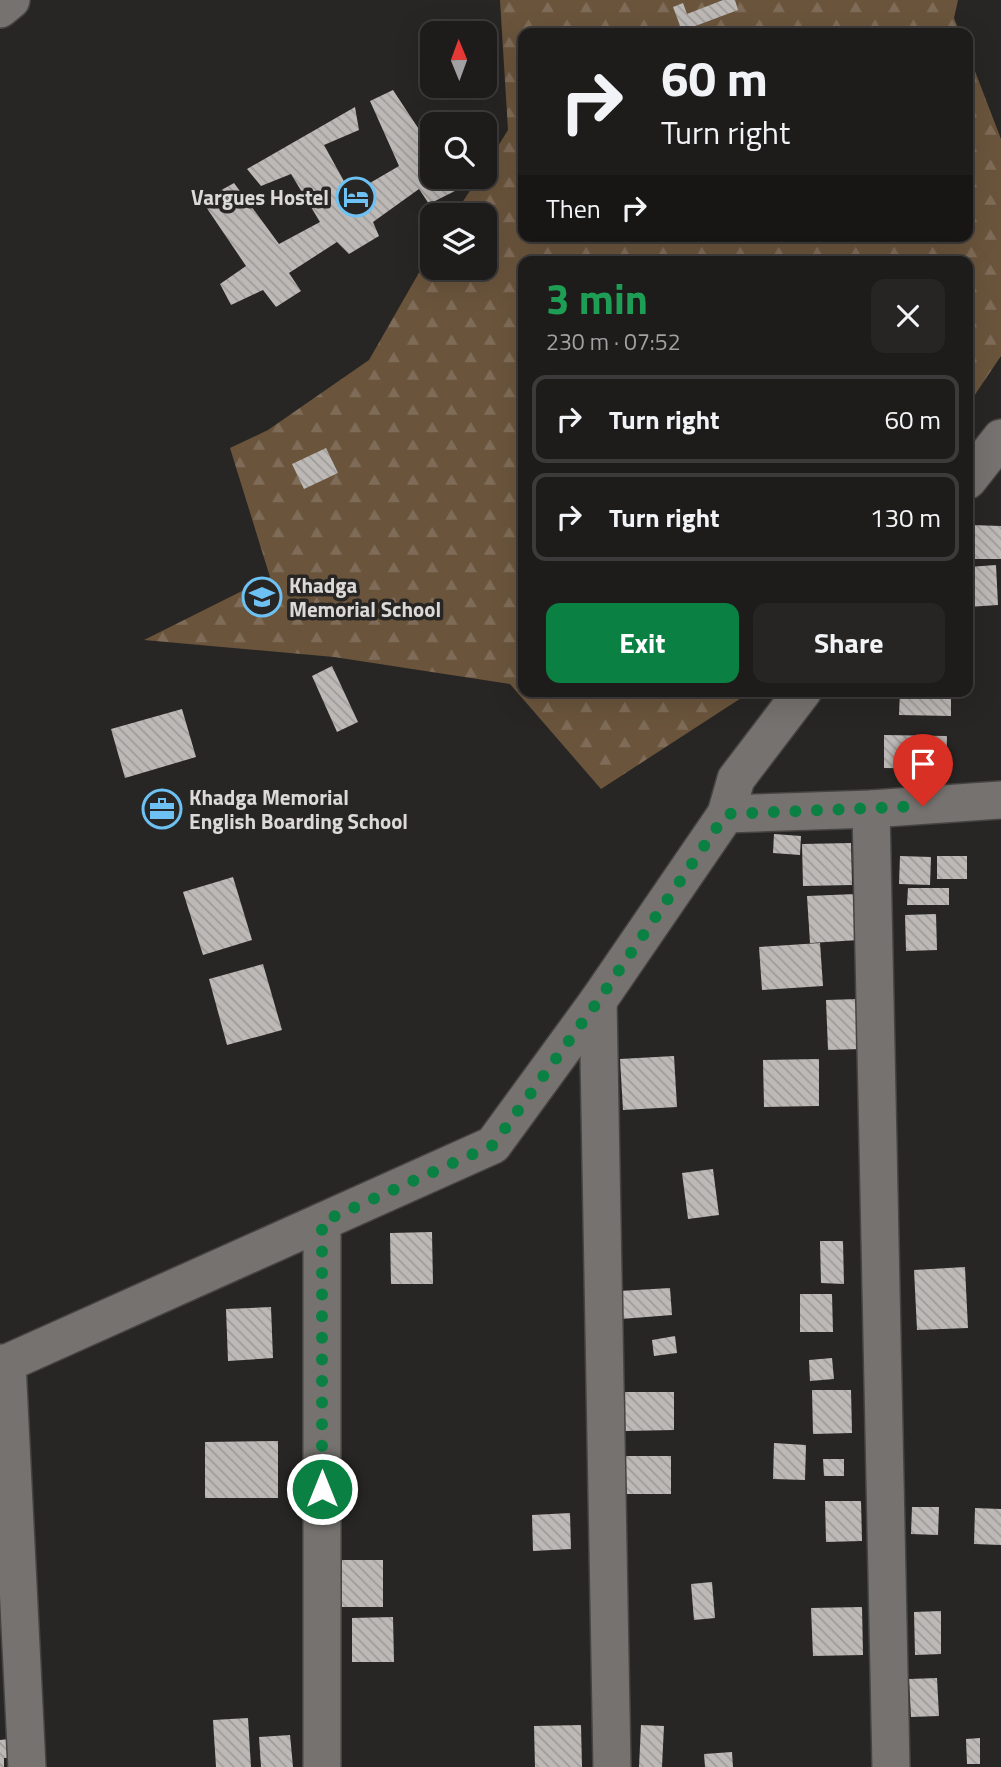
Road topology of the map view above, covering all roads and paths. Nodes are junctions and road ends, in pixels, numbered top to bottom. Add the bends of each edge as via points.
1 (11, 0) edge
2 (0, 9) edge
3 (1001, 439) edge
4 (973, 474) edge
5 (798, 697) edge
6 (1001, 800) edge
7 (871, 809) junction
8 (726, 814) junction
9 (598, 1001) junction
10 (322, 1222) junction
11 (4, 1363) edge
12 (27, 1767) edge
13 (322, 1767) edge
14 (612, 1767) edge
15 (891, 1767) edge

1 - 2 street
3 - 4 street
5 - 8 street via 736,779
6 - 7 street
7 - 8 street
7 - 15 street
8 - 9 street
9 - 10 street via 493,1145
9 - 14 street
10 - 11 street
10 - 13 street
11 - 12 street

